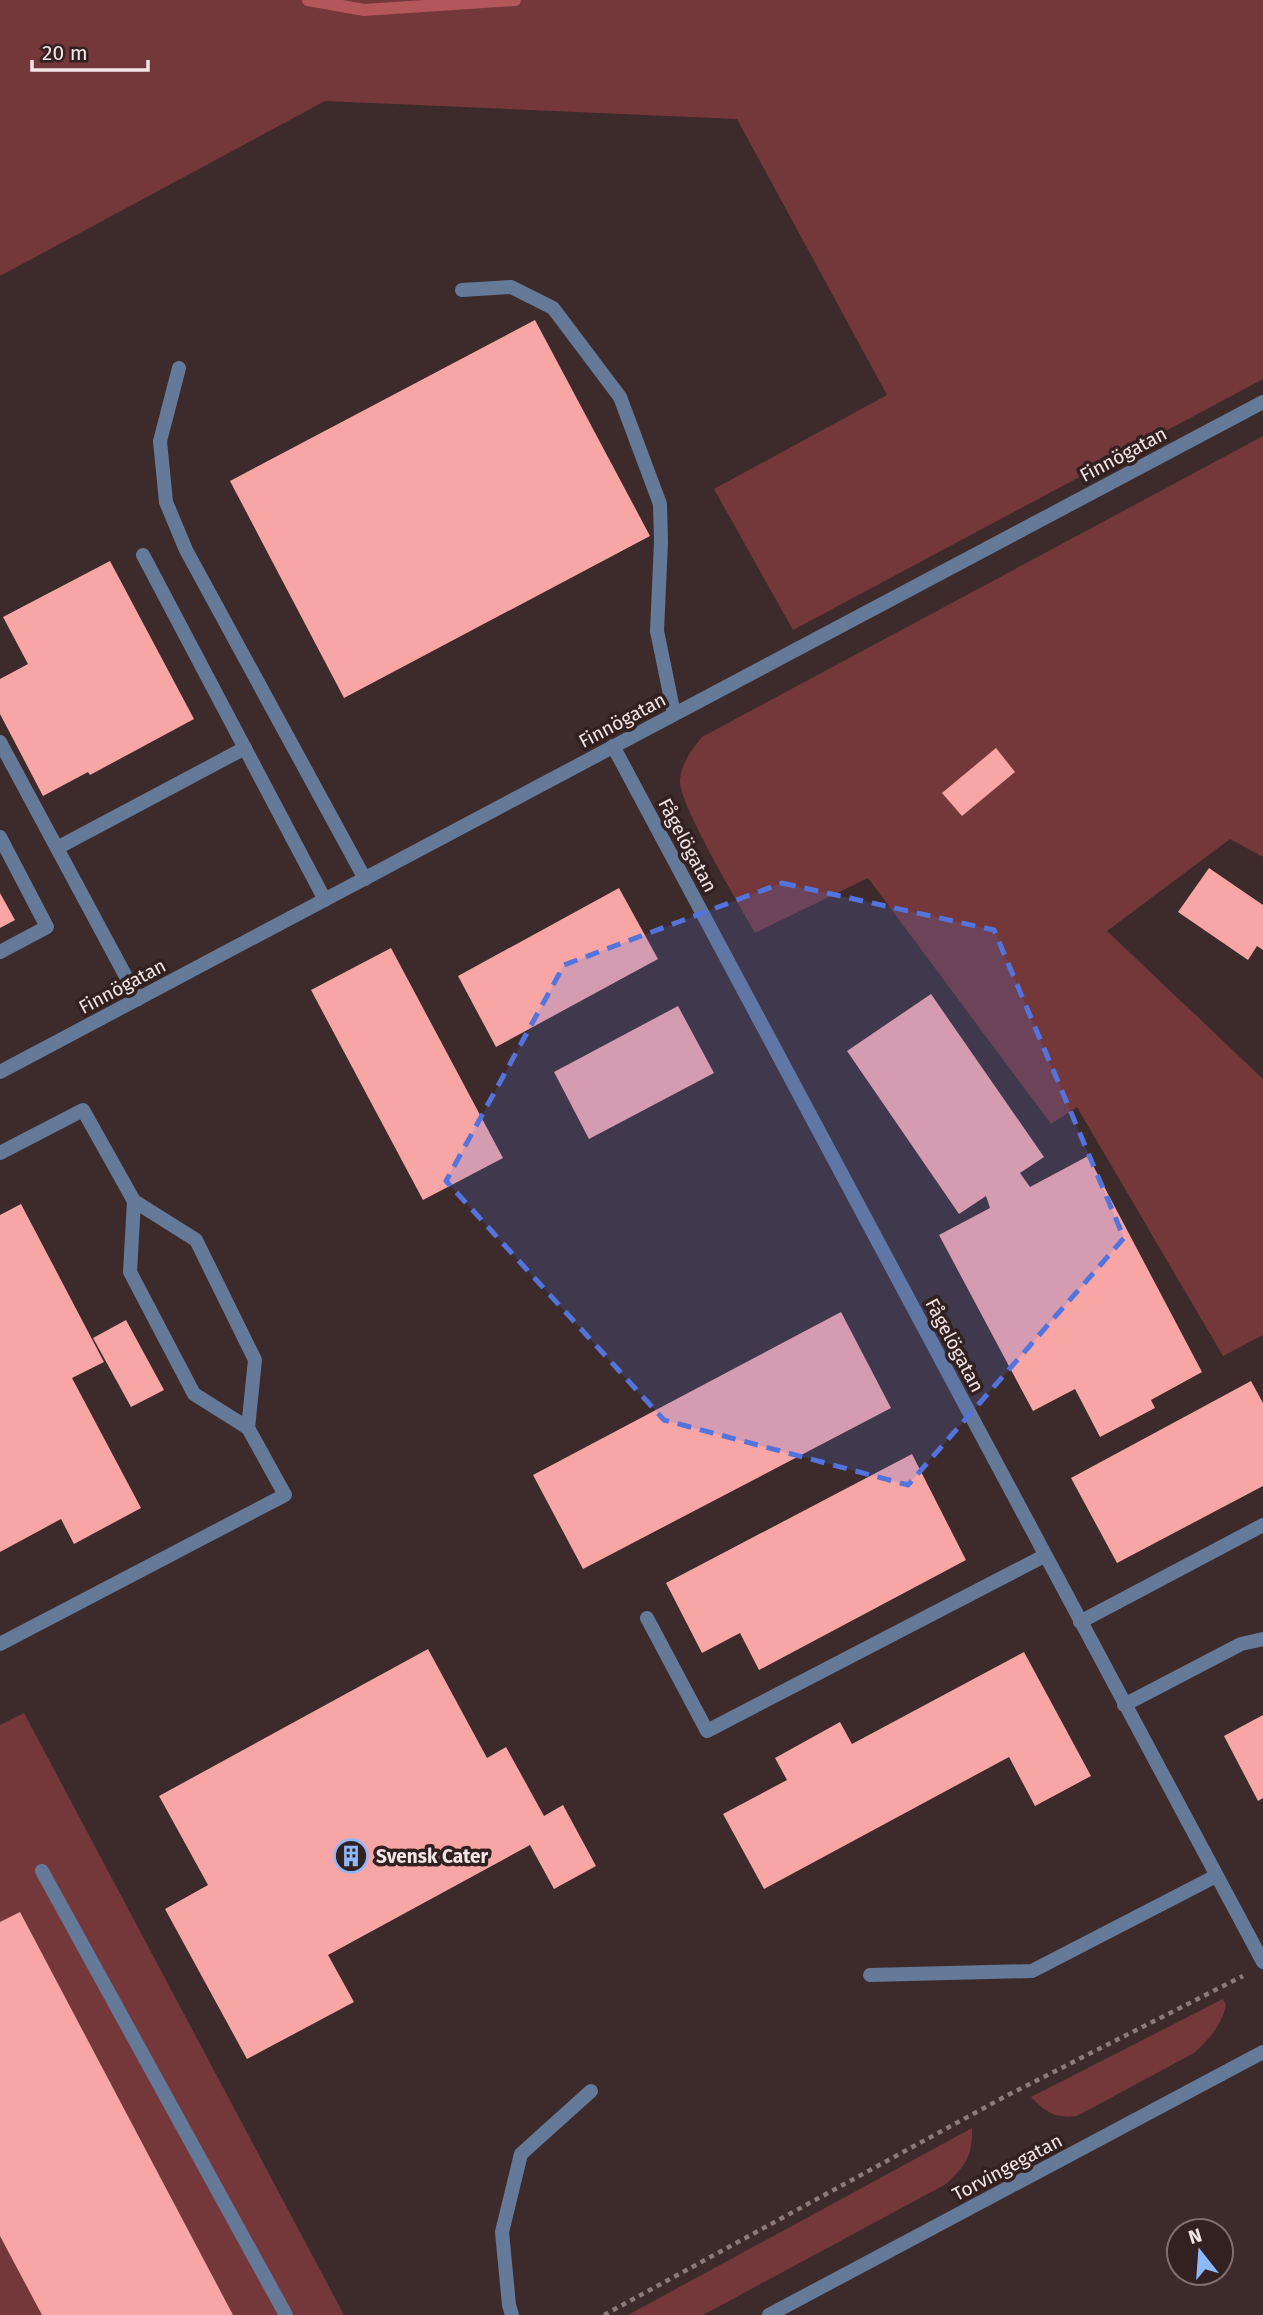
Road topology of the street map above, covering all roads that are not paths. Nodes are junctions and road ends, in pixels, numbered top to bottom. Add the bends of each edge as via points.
1 (462, 290) dead end
2 (179, 368) dead end
3 (1263, 402) edge
4 (143, 555) dead end
5 (674, 714) junction
6 (0, 743) edge
7 (613, 746) junction
8 (245, 748) junction
9 (0, 837) edge
10 (57, 848) junction
11 (365, 879) junction
12 (325, 900) junction
13 (0, 952) edge
14 (138, 999) junction
15 (0, 1072) edge
16 (0, 1153) edge
17 (134, 1201) junction
18 (248, 1428) junction
19 (1263, 1525) edge
20 (1044, 1556) junction
21 (647, 1618) dead end
22 (1080, 1622) junction
23 (1263, 1639) edge
24 (0, 1644) edge
25 (1124, 1706) junction
26 (42, 1871) dead end
27 (1216, 1876) junction
28 (1263, 1962) edge
29 (870, 1975) dead end
30 (1263, 2052) edge
31 (591, 2091) dead end
32 (286, 2315) edge
33 (512, 2315) edge
34 (769, 2315) edge

1 - 5 street via 511,286 553,308 620,397 660,504 657,631
2 - 11 street via 160,441 166,502 186,550
3 - 5 street, Finnögatan
4 - 8 street
5 - 7 street, Finnögatan
6 - 10 street
7 - 11 street, Finnögatan
7 - 20 street, Fågelögatan
8 - 10 street
8 - 12 street
9 - 13 street via 47,927
10 - 14 street
11 - 12 street, Finnögatan
12 - 14 street, Finnögatan
14 - 15 street, Finnögatan
16 - 17 street via 83,1110
17 - 18 street via 130,1272 194,1394
17 - 18 street via 196,1240 255,1360
18 - 24 street via 285,1495
19 - 22 street
20 - 21 street via 707,1731
20 - 22 street, Fågelögatan
22 - 25 street, Fågelögatan
23 - 25 street via 1241,1644
25 - 27 street, Fågelögatan
26 - 32 street
27 - 28 street, Fågelögatan
27 - 29 street via 1032,1971
30 - 34 street, Torvingegatan
31 - 33 street via 521,2154 502,2232

